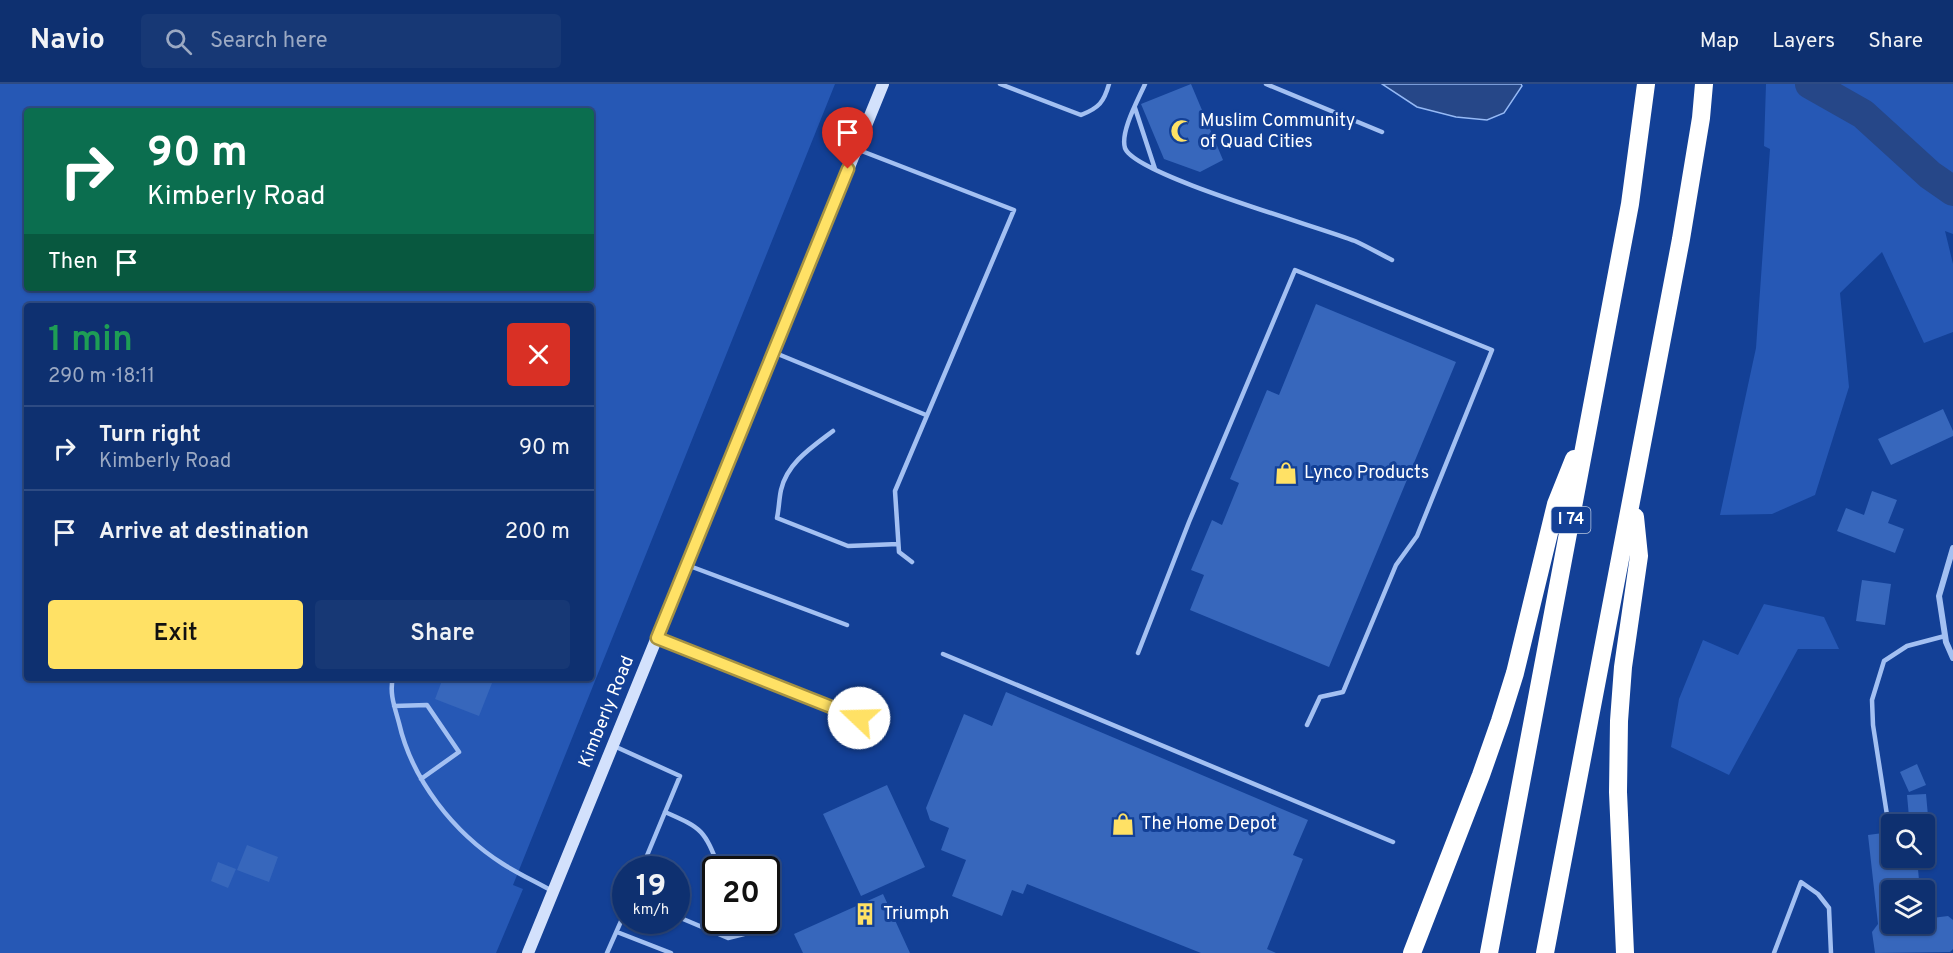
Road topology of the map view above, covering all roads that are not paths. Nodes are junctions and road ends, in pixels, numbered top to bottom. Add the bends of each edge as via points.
1 (883, 84) edge
2 (1000, 84) edge
3 (1109, 84) edge
4 (1144, 84) edge
5 (1266, 84) edge
6 (1704, 84) edge
7 (1646, 85) edge
8 (1135, 108) junction
9 (1382, 132) dead end
10 (857, 149) junction
11 (1155, 169) junction
12 (1392, 260) dead end
13 (773, 352) junction
14 (926, 415) junction
15 (1589, 422) junction
16 (833, 431) dead end
17 (1633, 492) junction
18 (898, 544) junction
19 (1953, 548) edge
20 (912, 562) dead end
21 (687, 565) junction
22 (847, 625) dead end
23 (1945, 636) junction
24 (657, 638) junction
25 (1138, 653) dead end
26 (944, 654) dead end
27 (1953, 658) edge
28 (392, 681) edge
29 (394, 706) junction
30 (859, 718) dead end
31 (1307, 725) dead end
32 (612, 746) junction
33 (421, 779) junction
34 (665, 812) junction
35 (1887, 814) edge
36 (1393, 842) dead end
37 (647, 856) edge
38 (714, 856) edge
39 (553, 891) junction
40 (616, 934) edge
41 (622, 934) edge
42 (719, 934) edge
43 (744, 934) edge
44 (528, 953) edge
45 (608, 953) edge
46 (671, 953) edge
47 (1412, 953) edge
48 (1489, 953) edge
49 (1545, 953) edge
50 (1625, 953) edge
51 (1774, 953) edge
52 (1831, 953) edge

1 - 10 main road, Kimberly Road
2 - 3 lane via 1081,115 1096,109
4 - 8 lane
5 - 9 lane
6 - 17 highway via 1681,239
7 - 15 highway, I 74 via 1630,204
8 - 11 lane
8 - 11 lane via 1125,130 1125,148 1130,156
10 - 13 main road, Kimberly Road
10 - 14 lane via 1014,210
11 - 12 lane via 1171,179 1356,241
13 - 14 lane
13 - 21 main road, Kimberly Road
14 - 18 lane via 895,491
15 - 47 highway via 1556,504 1515,673 1496,732
15 - 48 highway, I 74
16 - 18 lane via 801,456 786,474 777,518 848,546
17 - 49 highway
17 - 50 highway via 1639,556 1619,721
18 - 20 lane via 898,552
19 - 23 street via 1939,596
21 - 22 lane
21 - 24 main road, Kimberly Road
23 - 27 street
23 - 35 lane via 1907,646 1884,661 1872,700
24 - 30 lane
24 - 32 main road, Kimberly Road
25 - 31 lane via 1295,270 1492,350 1417,536 1396,565 1343,692 1320,697
26 - 36 lane
28 - 29 lane
29 - 33 lane via 403,744
29 - 33 lane via 428,705 459,752
32 - 34 lane via 680,776
32 - 39 main road, Kimberly Road
33 - 39 lane via 464,834 502,864
34 - 37 lane
34 - 38 lane via 695,825
39 - 44 main road, Kimberly Road
40 - 45 lane
41 - 46 lane
42 - 43 lane via 728,938
51 - 52 lane via 1802,882 1828,908

